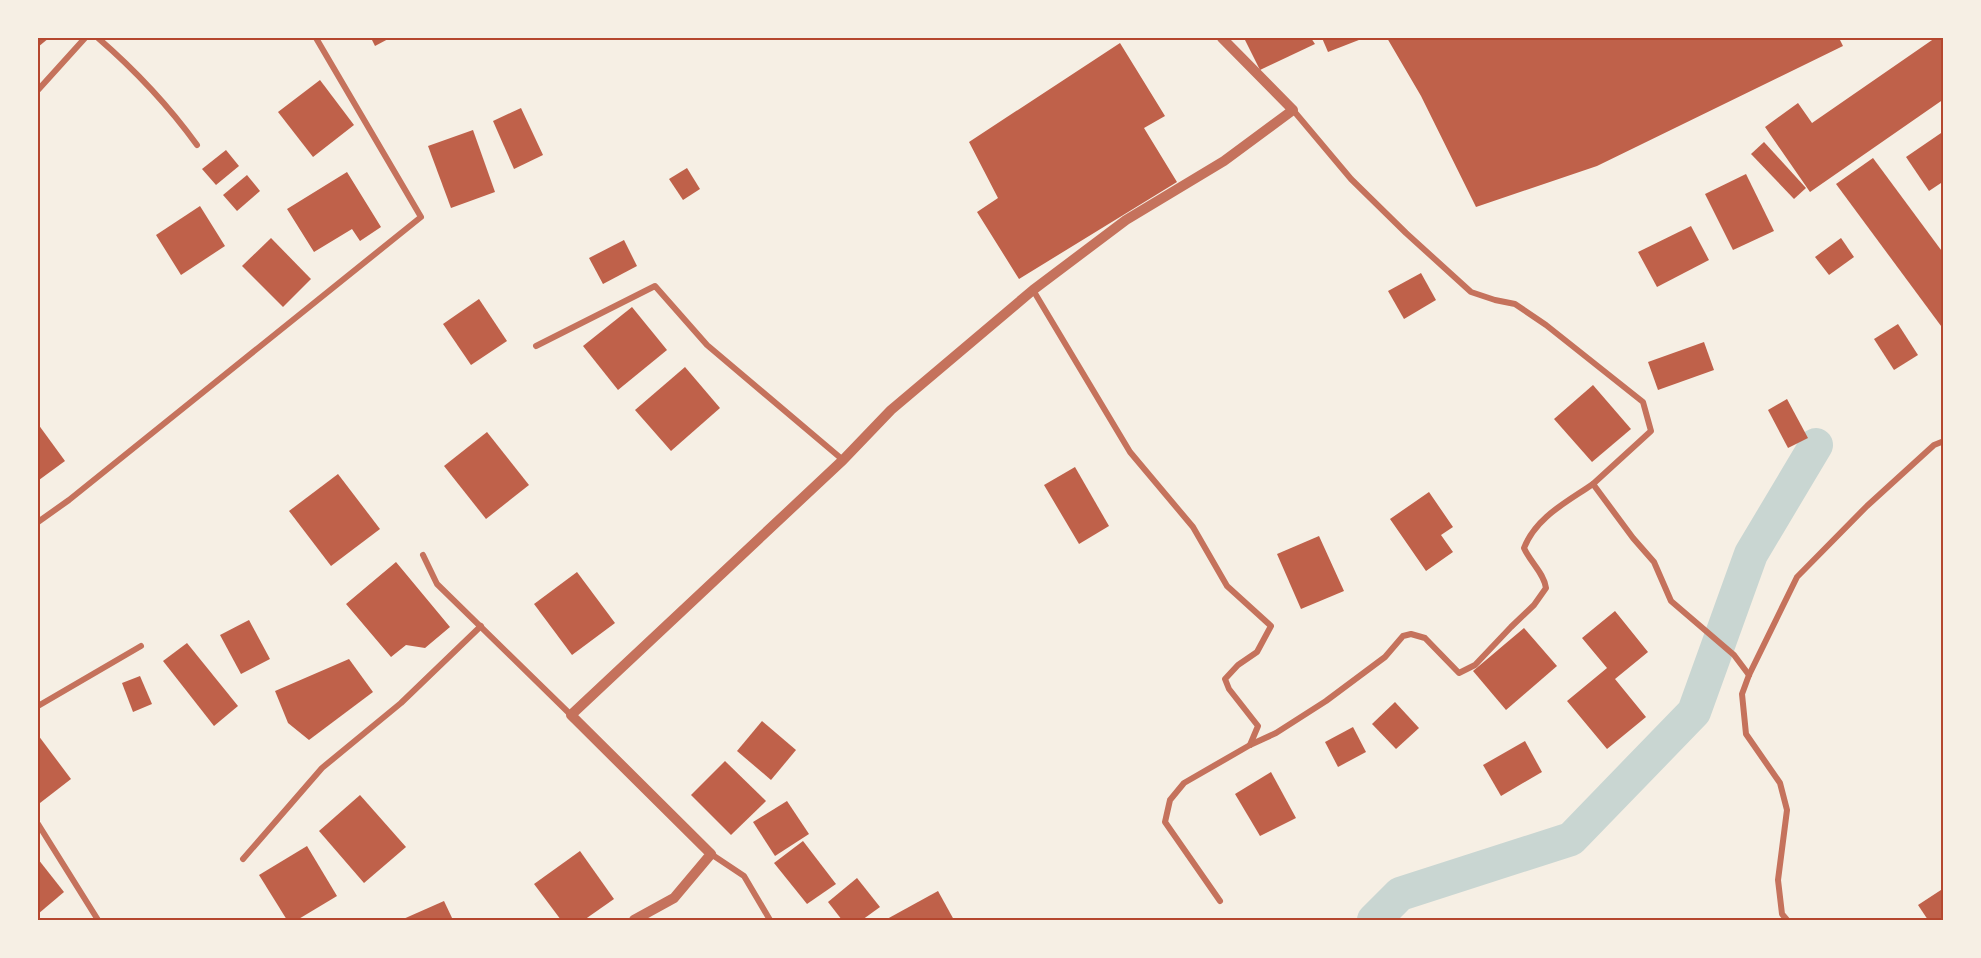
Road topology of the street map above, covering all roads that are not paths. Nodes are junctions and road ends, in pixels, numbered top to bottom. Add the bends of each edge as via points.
1 (85, 38) edge
2 (98, 38) edge
3 (316, 38) edge
4 (1222, 38) edge
5 (38, 90) edge
6 (1293, 110) junction
7 (196, 145) dead end
8 (1033, 290) junction
9 (536, 345) dead end
10 (1944, 441) edge
11 (843, 460) junction
12 (1593, 484) junction
13 (38, 522) edge
14 (423, 555) dead end
15 (482, 626) junction
16 (141, 646) dead end
17 (1749, 675) junction
18 (38, 706) edge
19 (571, 715) junction
20 (1250, 745) junction
21 (38, 824) edge
22 (711, 854) junction
23 (243, 859) dead end
24 (1220, 901) dead end
25 (98, 921) edge
26 (634, 921) edge
27 (770, 921) edge
28 (1787, 921) edge

1 - 5 street
2 - 7 street via 129,65
3 - 13 street via 421,217
4 - 6 street
6 - 8 street via 1224,162 1126,220
6 - 12 street via 1351,179 1471,292 1515,304 1643,402 1651,431
8 - 11 street via 891,410
8 - 20 street via 1130,452 1193,527 1227,586 1271,626 1257,652 1226,679 1229,689 1257,726
9 - 11 street via 655,286 707,345
10 - 17 street via 1934,445 1868,506 1797,577
11 - 19 street
12 - 17 street via 1654,562 1671,601 1734,656
12 - 20 street via 1555,510 1528,537 1524,548 1545,579 1546,588 1475,665 1459,673 1425,638 1403,636 1360,677 1276,733
14 - 15 street via 437,584
15 - 19 street
15 - 23 street via 401,703 322,768
16 - 18 street
17 - 28 street via 1742,694 1746,734 1780,783 1786,810 1778,880 1782,914
19 - 22 street
20 - 24 street via 1184,783 1170,800 1165,822
21 - 25 street
22 - 26 street via 674,898
22 - 27 street via 744,876

